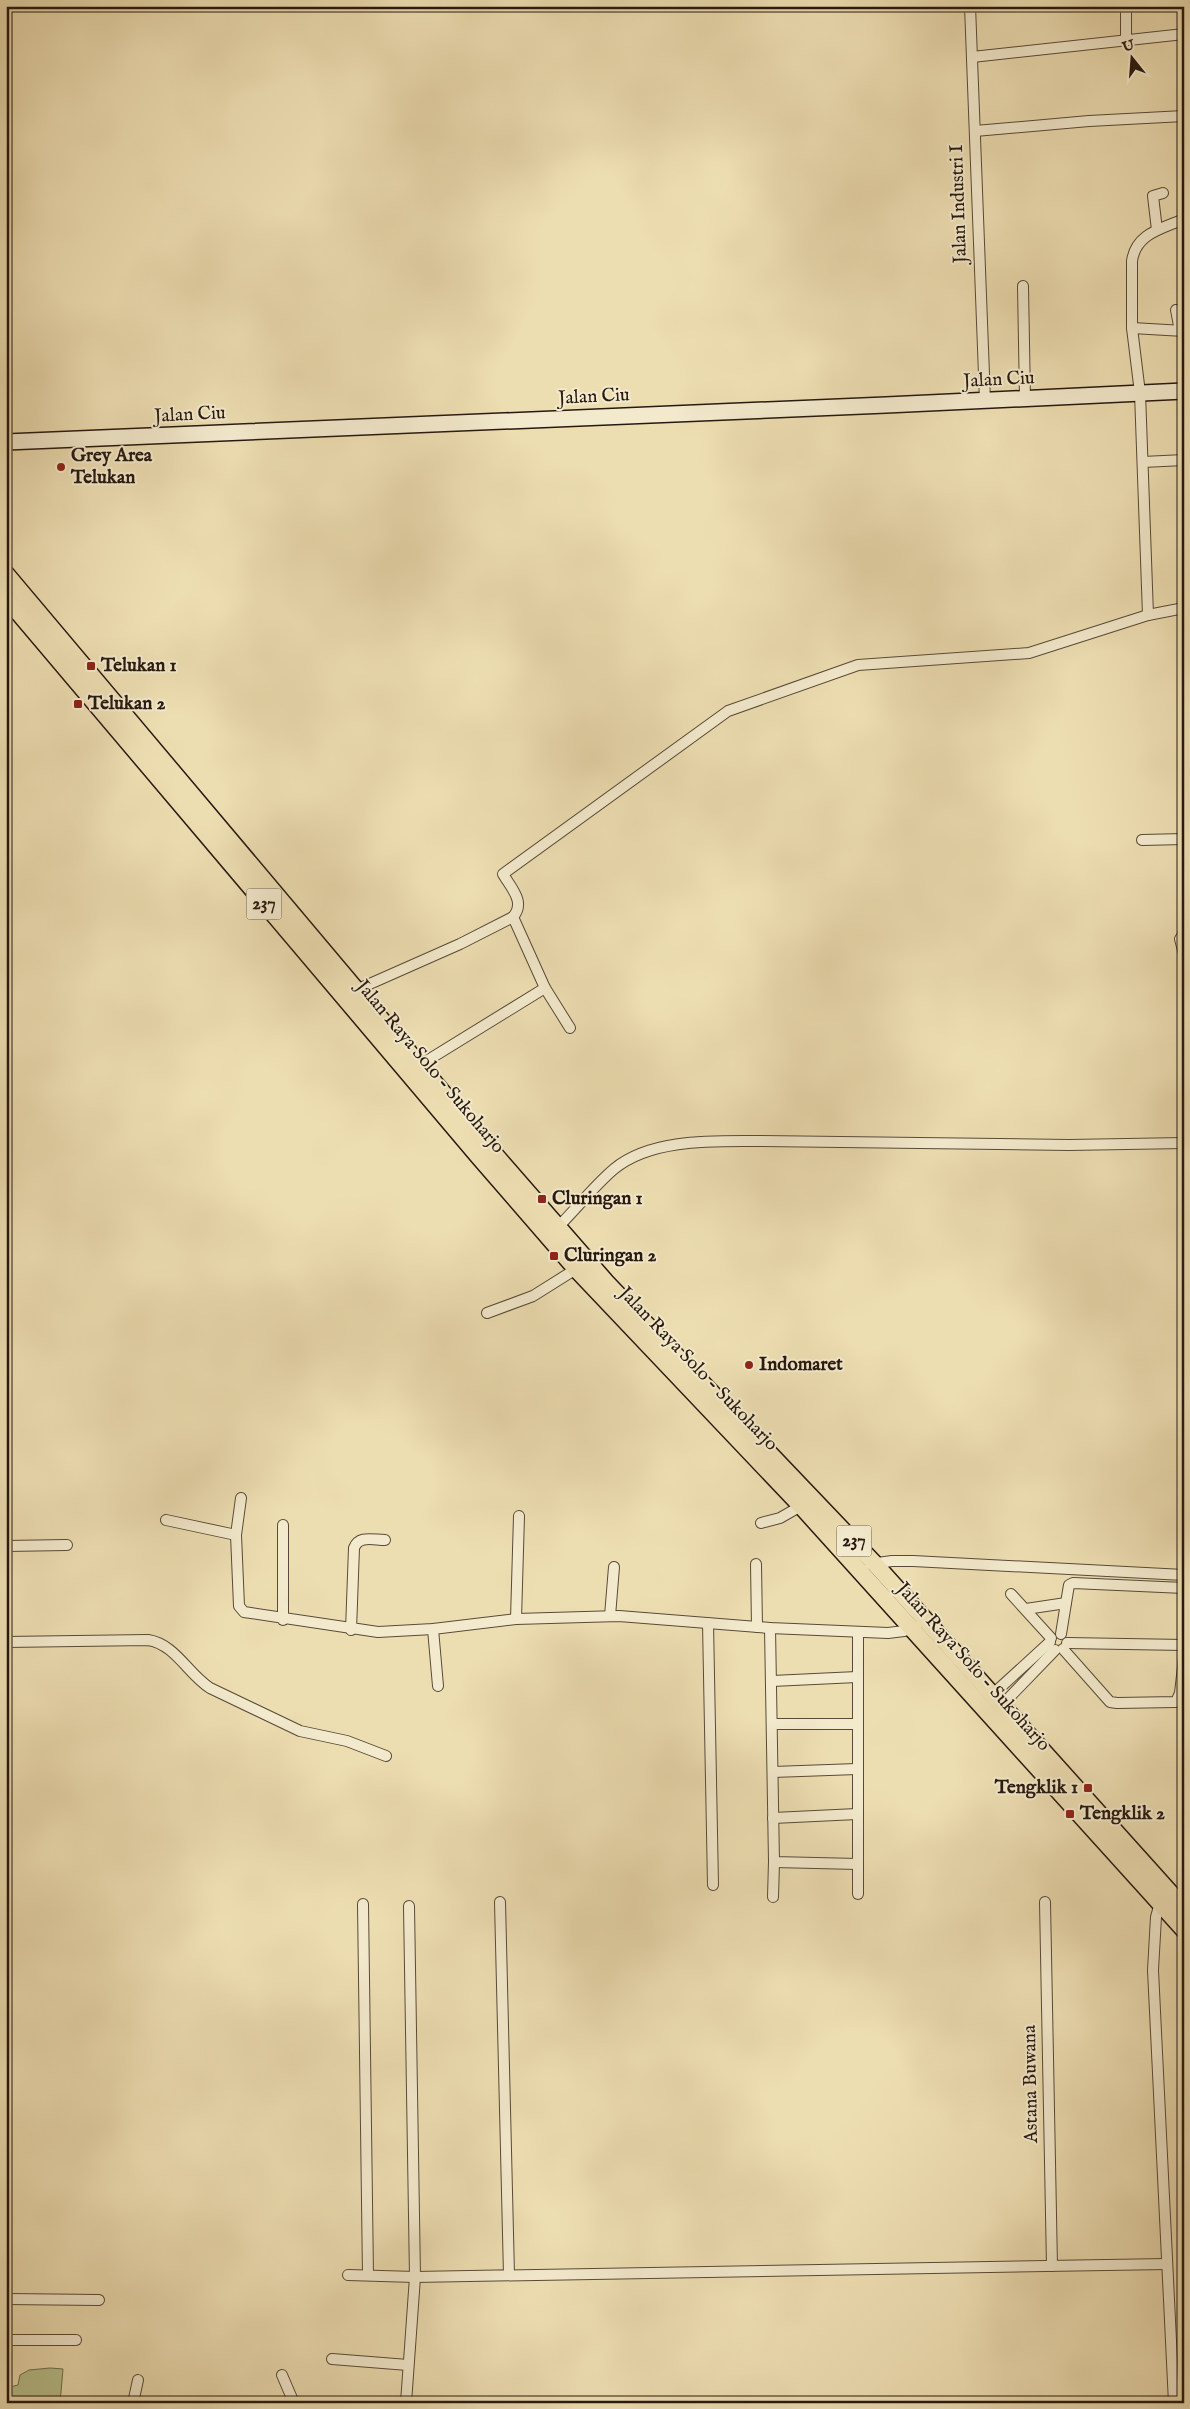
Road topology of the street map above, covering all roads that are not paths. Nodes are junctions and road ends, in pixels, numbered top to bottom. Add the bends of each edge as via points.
1 (970, 6) edge
2 (1126, 6) edge
3 (1184, 34) edge
4 (1126, 40) junction
5 (972, 57) junction
6 (1184, 116) edge
7 (975, 131) junction
8 (1163, 193) dead end
9 (1184, 219) edge
10 (1157, 230) junction
11 (1023, 286) dead end
12 (1176, 310) dead end
13 (1132, 328) junction
14 (1182, 331) edge
15 (1184, 390) edge
16 (1140, 393) junction
17 (1024, 399) junction
18 (985, 401) junction
19 (6, 442) edge
20 (1184, 460) edge
21 (1143, 462) junction
22 (6, 574) edge
23 (8, 602) edge
24 (1184, 608) edge
25 (1148, 615) junction
26 (49, 638) junction
27 (99, 697) junction
28 (1184, 839) edge
29 (1142, 840) dead end
30 (513, 917) junction
31 (1184, 933) edge
32 (1184, 954) edge
33 (545, 988) junction
34 (356, 990) junction
35 (570, 1028) dead end
36 (420, 1065) junction
37 (1184, 1142) edge
38 (492, 1161) junction
39 (518, 1191) junction
40 (558, 1227) junction
41 (576, 1269) junction
42 (486, 1313) dead end
43 (241, 1498) dead end
44 (801, 1506) junction
45 (519, 1516) dead end
46 (166, 1520) dead end
47 (761, 1523) dead end
48 (283, 1525) dead end
49 (236, 1535) junction
50 (385, 1540) dead end
51 (67, 1545) dead end
52 (6, 1546) edge
53 (874, 1562) junction
54 (756, 1564) dead end
55 (614, 1568) dead end
56 (858, 1569) junction
57 (1184, 1575) edge
58 (1184, 1588) edge
59 (1011, 1594) dead end
60 (1066, 1603) junction
61 (1026, 1609) junction
62 (610, 1616) junction
63 (516, 1619) junction
64 (283, 1620) junction
65 (926, 1621) junction
66 (708, 1623) junction
67 (757, 1627) junction
68 (770, 1628) junction
69 (433, 1629) junction
70 (351, 1630) junction
71 (911, 1630) junction
72 (858, 1632) junction
73 (6, 1642) edge
74 (1058, 1643) junction
75 (1184, 1645) edge
76 (1184, 1658) edge
77 (856, 1677) junction
78 (772, 1681) junction
79 (438, 1686) dead end
80 (997, 1700) junction
81 (773, 1724) junction
82 (857, 1724) junction
83 (386, 1756) dead end
84 (857, 1769) junction
85 (773, 1772) junction
86 (858, 1814) junction
87 (774, 1818) junction
88 (774, 1862) junction
89 (858, 1864) junction
90 (712, 1885) dead end
91 (858, 1894) dead end
92 (773, 1897) dead end
93 (500, 1902) dead end
94 (1045, 1902) dead end
95 (363, 1904) dead end
96 (409, 1906) dead end
97 (1173, 1907) edge
98 (1184, 1930) edge
99 (1167, 2264) junction
100 (1052, 2266) junction
101 (348, 2275) dead end
102 (368, 2275) junction
103 (508, 2275) junction
104 (415, 2277) junction
105 (6, 2299) edge
106 (99, 2300) dead end
107 (6, 2340) edge
108 (76, 2340) dead end
109 (332, 2359) dead end
110 (408, 2365) junction
111 (282, 2375) dead end
112 (138, 2380) dead end
113 (133, 2403) edge
114 (294, 2403) edge
115 (406, 2403) edge
116 (1174, 2403) edge

1 - 5 street, Jalan Industri I
2 - 4 street
3 - 4 street
4 - 5 street
5 - 7 street, Jalan Industri I
6 - 7 street via 1089,120
7 - 18 street, Jalan Industri I
8 - 10 street via 1153,196
9 - 10 street
10 - 13 street via 1138,242 1134,252
11 - 17 street
12 - 14 street
13 - 14 street
13 - 16 street
15 - 16 street, Jalan Ciu
16 - 17 street, Jalan Ciu
16 - 21 street
17 - 18 street, Jalan Ciu
18 - 19 street, Jalan Ciu
20 - 21 street
21 - 25 street
22 - 26 main road, 237
23 - 26 main road, 237
24 - 25 street
25 - 30 street via 1029,653 858,665 737,706 503,874 518,901 518,911
26 - 27 main road, Jalan Raya Solo - Sukoharjo / 237
27 - 34 main road, Jalan Raya Solo - Sukoharjo / 237
27 - 38 main road, Jalan Raya Solo - Sukoharjo / 237
28 - 29 street
30 - 33 street
30 - 34 street
31 - 32 street via 1180,940
33 - 35 street
33 - 36 street
34 - 36 main road, Jalan Raya Solo - Sukoharjo / 237
36 - 38 main road, Jalan Raya Solo - Sukoharjo / 237
37 - 40 street via 1068,1145 713,1141 680,1145 643,1152 625,1161
38 - 39 main road, Jalan Raya Solo - Sukoharjo / 237
39 - 40 main road, Jalan Raya Solo - Sukoharjo / 237
39 - 41 main road, Jalan Raya Solo - Sukoharjo / 237
40 - 53 main road, Jalan Raya Solo - Sukoharjo / 237 via 606,1282
41 - 42 street via 533,1296
41 - 44 main road, Jalan Raya Solo - Sukoharjo / 237
43 - 49 street
44 - 47 street via 780,1518
44 - 56 main road, Jalan Raya Solo - Sukoharjo / 237
45 - 63 street
46 - 49 street
48 - 64 street
49 - 64 street via 242,1610
50 - 70 street via 363,1539 356,1542
51 - 52 street
53 - 56 street
53 - 57 street via 913,1561
53 - 65 main road, Jalan Raya Solo - Sukoharjo / 237
54 - 67 street
55 - 62 street
56 - 71 main road, Jalan Raya Solo - Sukoharjo / 237
58 - 60 street via 1073,1583 1069,1585
59 - 61 street
60 - 61 street
60 - 74 street
61 - 74 street
62 - 63 street
62 - 66 street
63 - 69 street
64 - 70 street
65 - 71 street
65 - 80 main road, Jalan Raya Solo - Sukoharjo / 237
66 - 67 street
66 - 90 street
67 - 68 street
68 - 72 street
68 - 78 street
69 - 70 street
69 - 79 street
71 - 72 street
71 - 97 main road, Jalan Raya Solo - Sukoharjo / 237
72 - 77 street
73 - 83 street via 159,1642 210,1688 300,1731 347,1741
74 - 75 street
74 - 76 street via 1105,1698 1118,1704 1176,1702
74 - 80 street
77 - 78 street
77 - 82 street
78 - 81 street
80 - 97 main road, Jalan Raya Solo - Sukoharjo / 237
81 - 82 street
81 - 85 street
82 - 84 street
84 - 85 street
84 - 86 street
85 - 87 street
86 - 87 street
86 - 89 street
87 - 88 street
88 - 89 street
88 - 92 street
89 - 91 street
93 - 103 street
94 - 100 street, Astana Buwana
95 - 102 street
96 - 104 street
97 - 98 main road, Jalan Raya Solo - Sukoharjo / 237
97 - 99 street via 1156,1917 1153,1970
99 - 100 street
99 - 116 street
100 - 103 street
101 - 102 street
102 - 104 street
103 - 104 street
104 - 110 street
105 - 106 street
107 - 108 street
109 - 110 street
110 - 115 street
111 - 114 street
112 - 113 street

